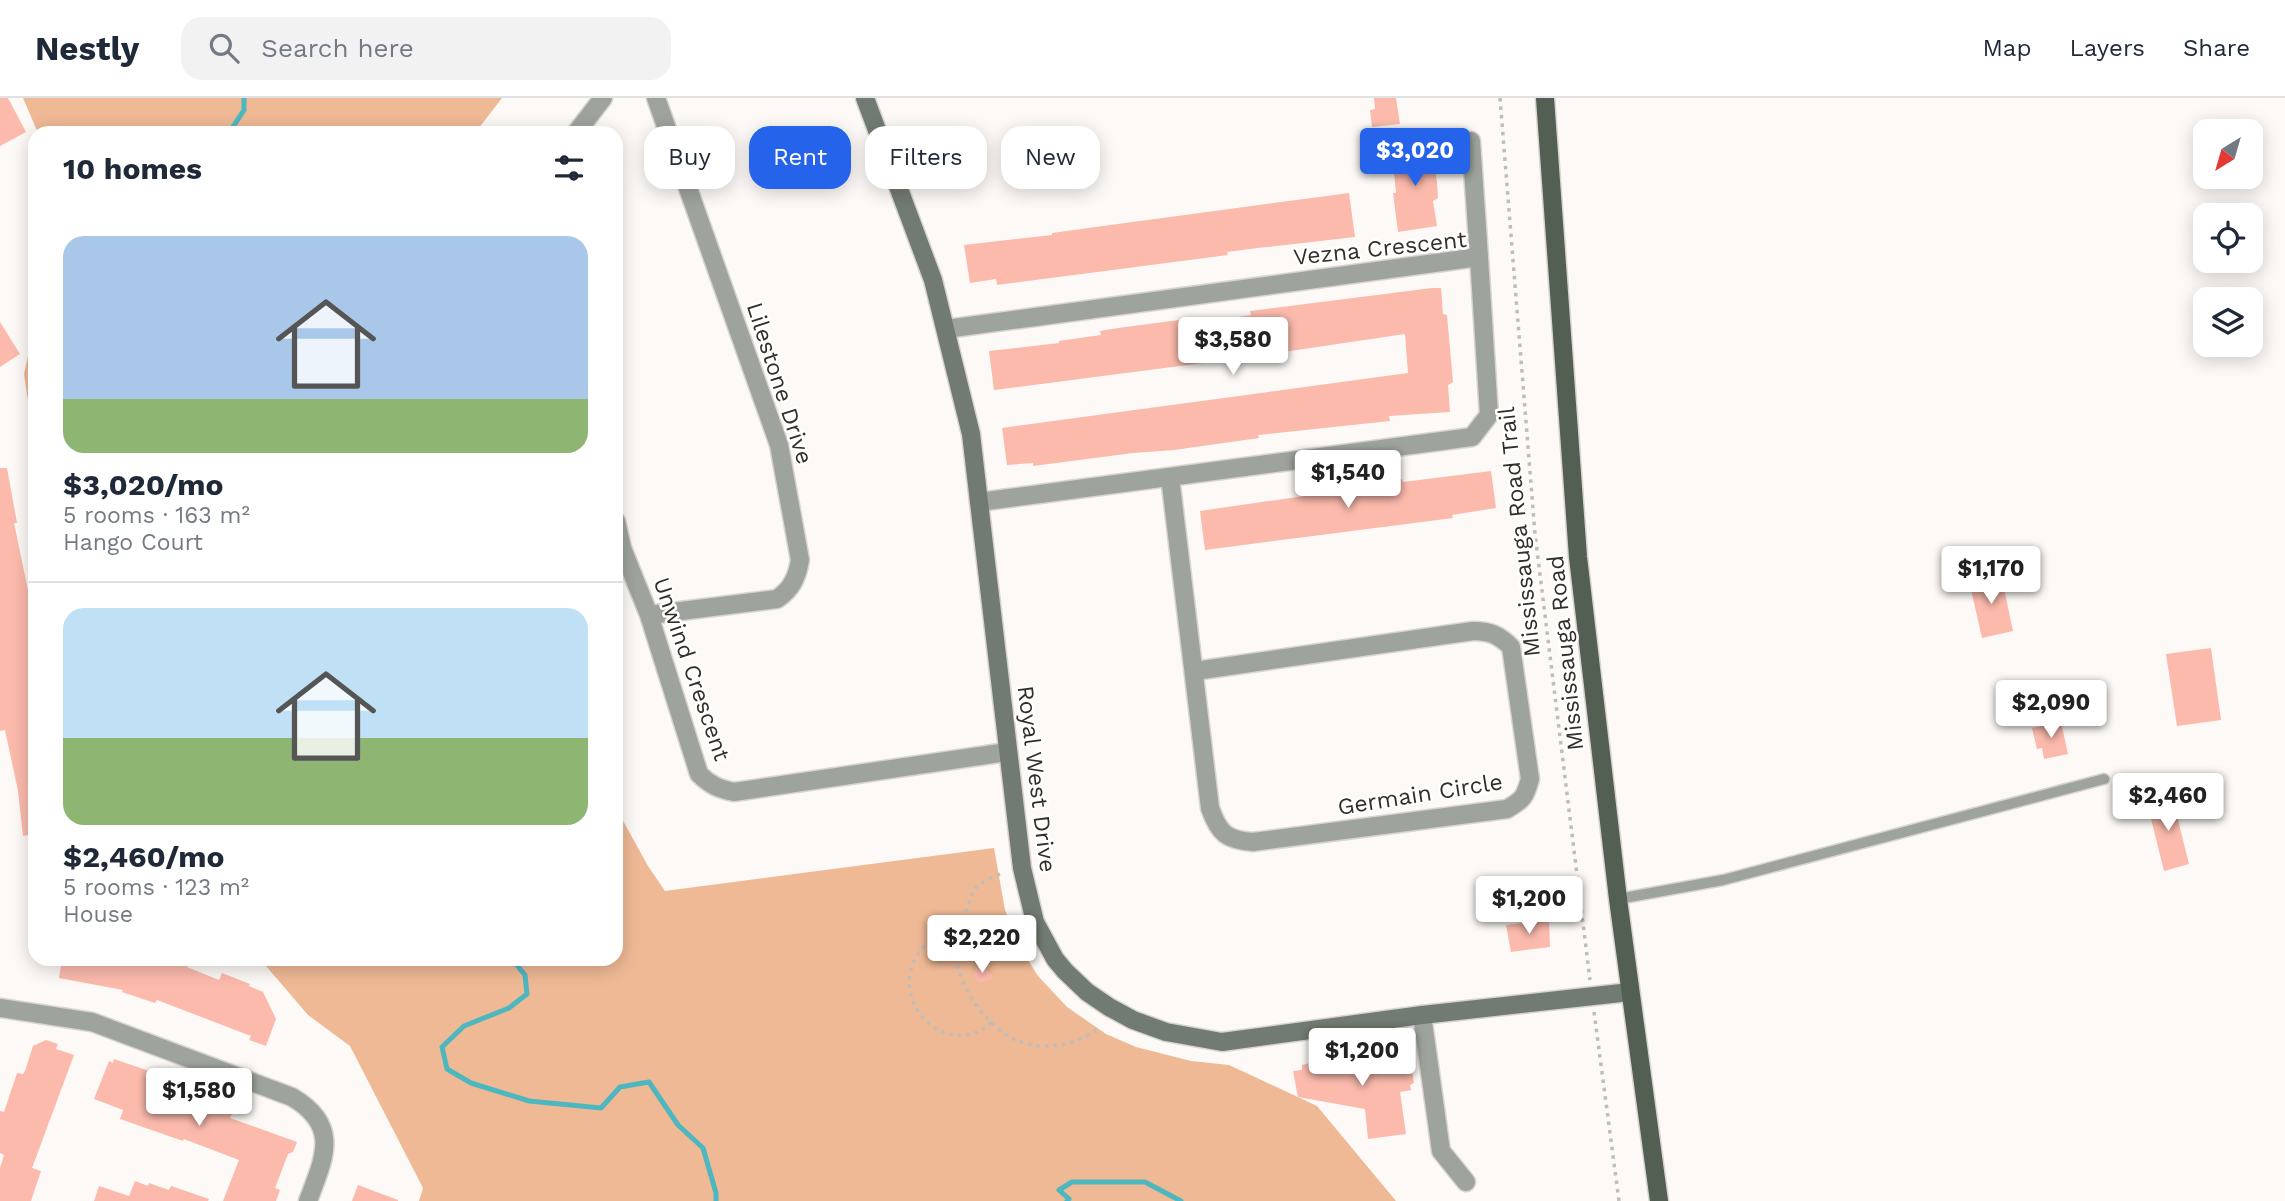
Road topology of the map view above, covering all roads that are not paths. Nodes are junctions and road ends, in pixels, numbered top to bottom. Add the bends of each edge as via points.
1 (603, 98) edge
2 (656, 98) edge
3 (865, 98) edge
4 (1545, 98) edge
5 (581, 126) edge
6 (1471, 141) dead end
7 (1479, 257) junction
8 (946, 329) junction
9 (1170, 477) junction
10 (979, 502) junction
11 (623, 550) edge
12 (649, 615) junction
13 (1195, 671) junction
14 (1007, 752) junction
15 (2104, 779) dead end
16 (1618, 899) junction
17 (1630, 992) junction
18 (0, 1008) edge
19 (1422, 1015) junction
20 (1466, 1182) dead end
21 (308, 1201) edge
22 (1659, 1201) edge

1 - 5 street
2 - 12 street, Lilestone Drive via 779,445 800,560 793,585 777,598
3 - 8 street, Royal West Drive via 933,280
4 - 16 main road, Mississauga Road via 1578,557
6 - 7 street
7 - 8 street, Vezna Crescent
7 - 9 street, Vezna Crescent via 1489,415 1472,437
8 - 10 street, Royal West Drive via 971,434
9 - 10 street, Vezna Crescent
9 - 13 street, Germain Circle
10 - 14 street, Royal West Drive
11 - 12 street, Unwind Crescent
12 - 14 street, Unwind Crescent via 699,774 721,789 734,792
13 - 13 street, Germain Circle via 1210,808 1215,823 1237,841 1507,809 1526,794 1530,779 1511,647 1488,631
14 - 19 street, Royal West Drive via 1022,868 1035,922 1065,971 1109,1007 1166,1032 1222,1042
15 - 16 lane via 1723,880
16 - 17 main road, Mississauga Road
17 - 19 street, Royal West Drive
17 - 22 main road, Mississauga Road
18 - 21 street via 92,1022 303,1103 326,1139
19 - 20 street via 1441,1151

